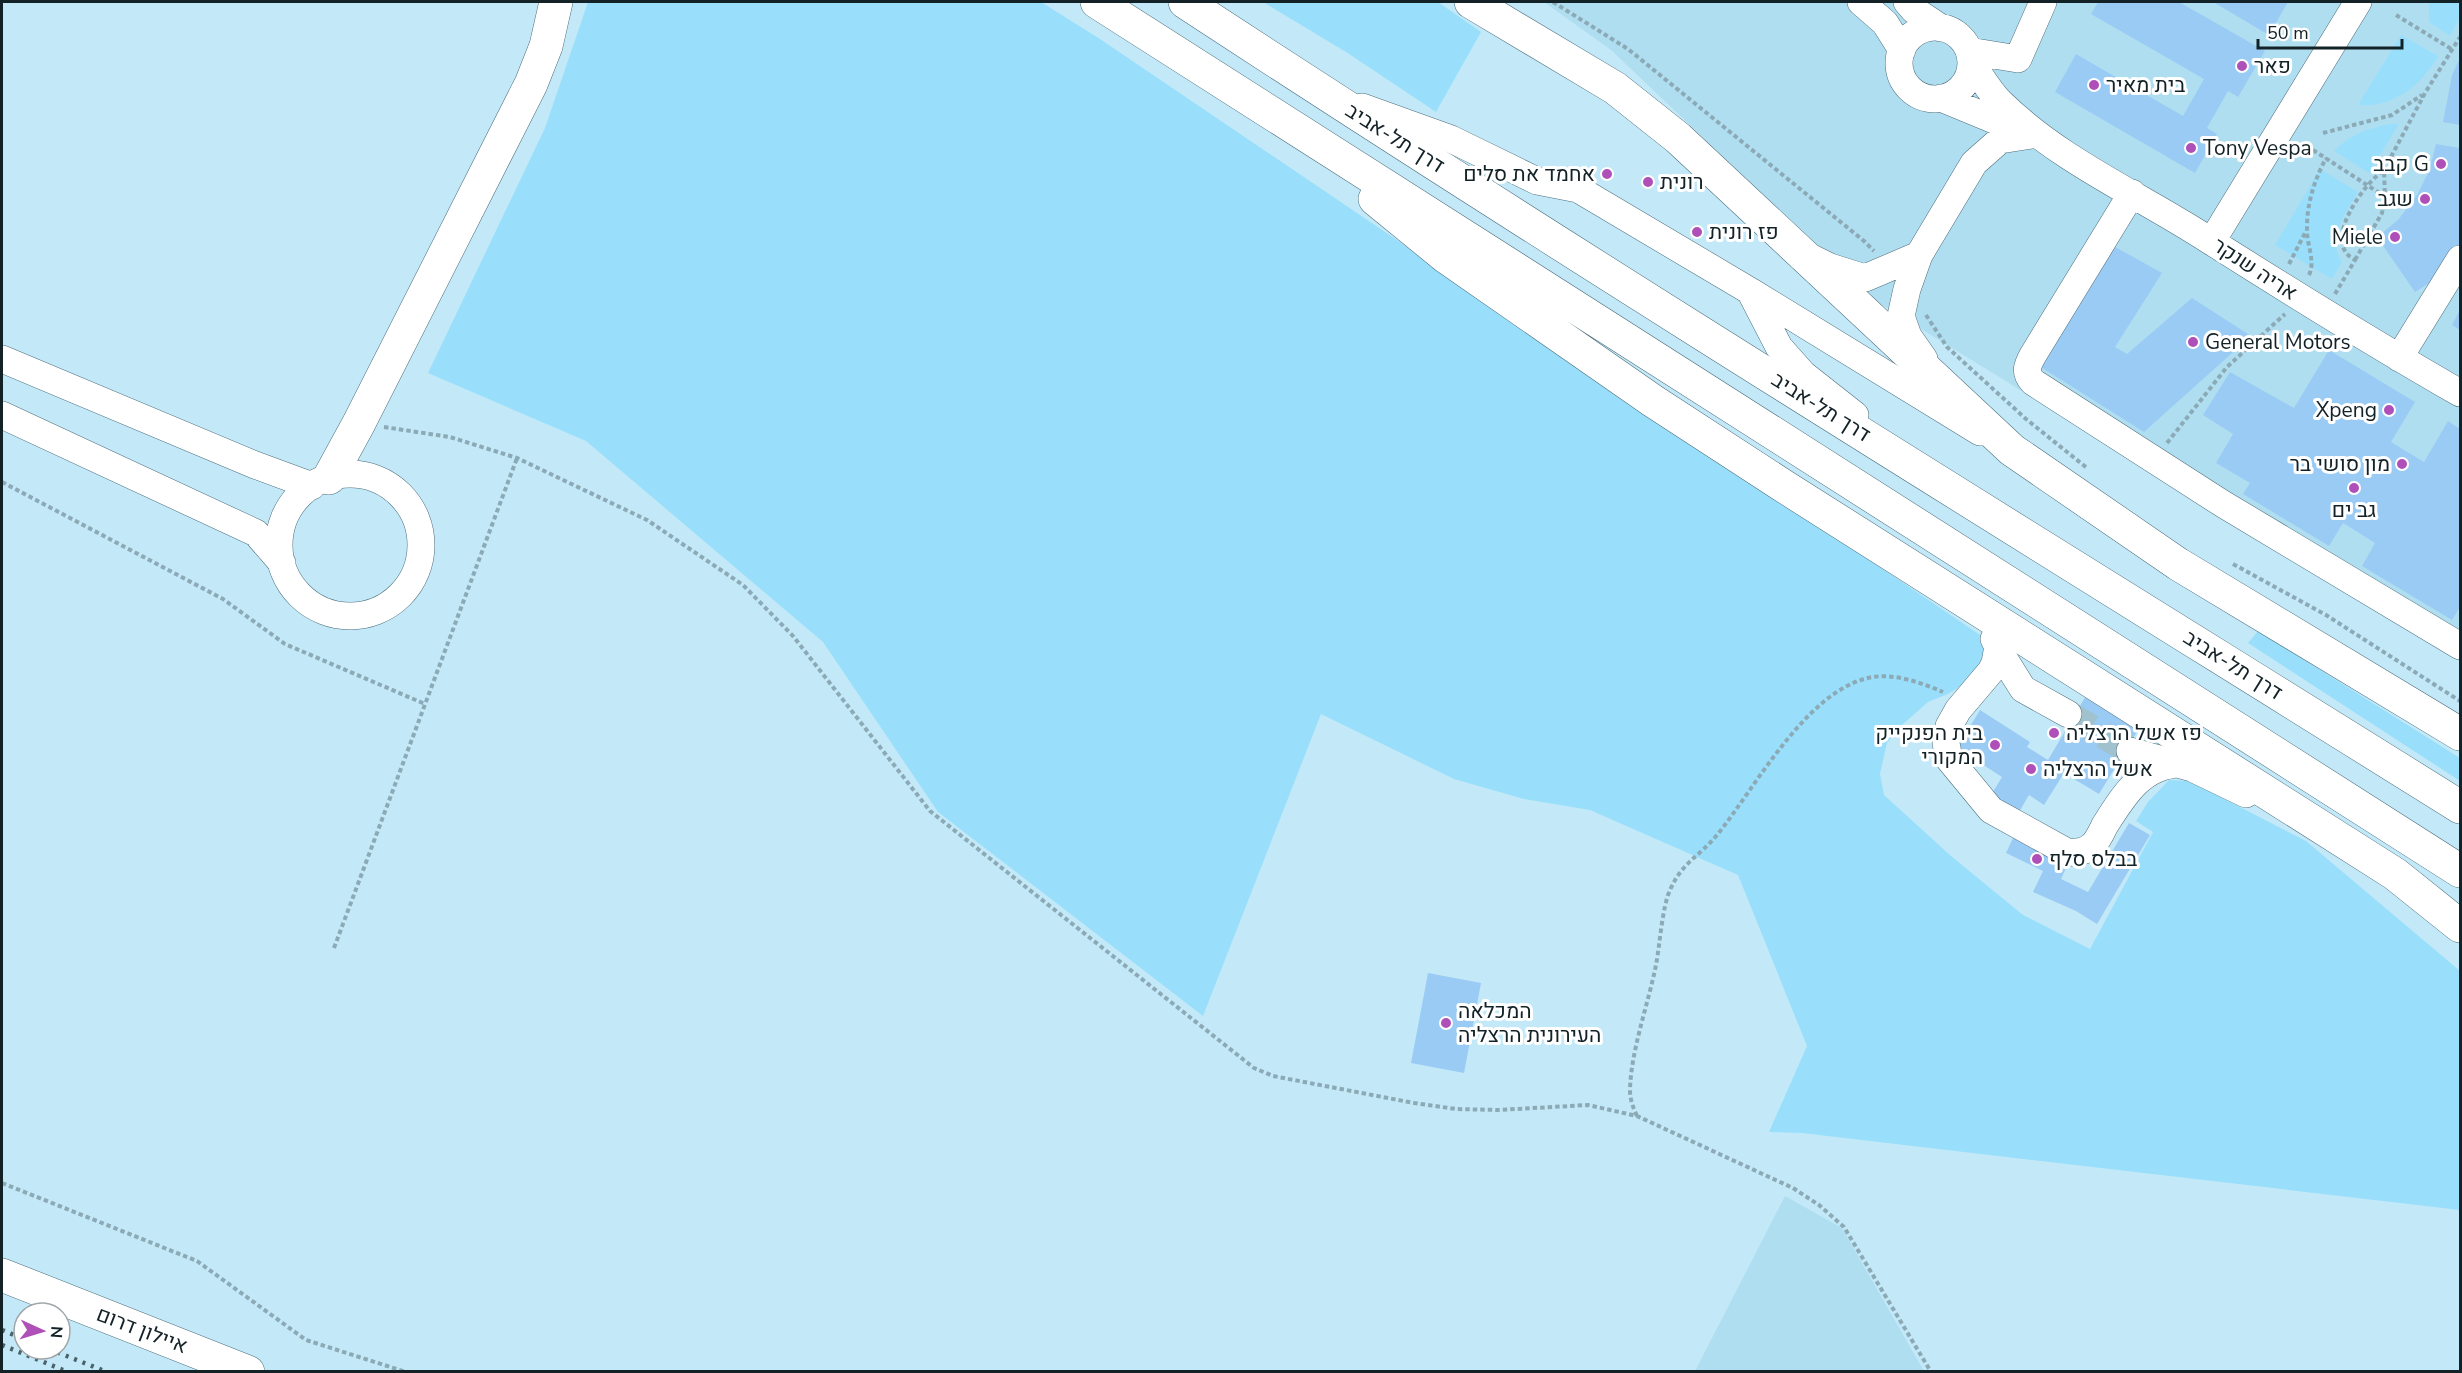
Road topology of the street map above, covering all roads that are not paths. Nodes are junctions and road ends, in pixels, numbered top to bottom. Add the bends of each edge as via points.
1 (556, 2) edge
2 (1097, 2) edge
3 (1185, 2) edge
4 (1471, 2) edge
5 (1861, 2) edge
6 (1907, 2) edge
7 (2043, 2) edge
8 (2358, 2) edge
9 (1941, 28) junction
10 (1902, 50) junction
11 (1970, 57) junction
12 (1327, 94) junction
13 (1941, 98) junction
14 (1268, 109) junction
15 (1969, 109) junction
16 (2041, 139) junction
17 (1974, 163) junction
18 (2132, 193) junction
19 (2212, 241) junction
20 (1798, 251) junction
21 (1919, 255) junction
22 (2460, 259) edge
23 (1750, 291) junction
24 (2399, 358) junction
25 (2, 359) edge
26 (1946, 390) junction
27 (2460, 393) edge
28 (2, 415) edge
29 (2012, 450) junction
30 (1930, 476) junction
31 (321, 482) junction
32 (1782, 486) junction
33 (282, 563) junction
34 (1998, 646) junction
35 (2460, 646) edge
36 (2068, 714) tunnel mouth
37 (2460, 734) edge
38 (2130, 751) tunnel mouth
39 (2180, 764) junction
40 (2460, 807) edge
41 (2332, 835) junction
42 (2460, 871) edge
43 (2460, 926) edge
44 (2, 1275) edge
45 (248, 1371) edge

1 - 31 main road via 546,46 531,84 359,423
2 - 14 main road
3 - 12 main road, דרך תל-אביב
4 - 20 main road via 1616,88 1678,138
5 - 10 street via 1885,23
6 - 9 street
7 - 11 street via 2018,59
8 - 19 street
9 - 10 street via 1931,27 1914,34
9 - 11 street via 1958,36
10 - 13 street via 1900,71 1911,90 1920,96
11 - 13 street via 1966,82 1950,96
11 - 16 street, אריה שנקר via 1999,101
12 - 23 street via 1451,139 1537,181 1578,189
12 - 30 main road, דרך תל-אביב
13 - 15 street, אריה שנקר
14 - 32 main road via 1446,257
14 - 42 main road, דרך תל-אביב
15 - 16 street, אריה שנקר
15 - 17 street via 1977,129
16 - 17 street via 2000,140
16 - 18 street, אריה שנקר
17 - 21 street
18 - 19 street, אריה שנקר
18 - 35 street via 2033,355 2027,375 2223,504
19 - 24 street, אריה שנקר via 2311,296
20 - 21 street via 1865,278
20 - 26 main road
21 - 26 street via 1901,316 1908,336
22 - 24 street
23 - 29 street
23 - 30 street via 1779,347 1803,374
24 - 27 street, אריה שנקר
25 - 31 street via 255,465
26 - 29 main road
28 - 33 street via 256,533
29 - 37 main road via 2178,564
30 - 40 main road, דרך תל-אביב
31 - 33 street via 300,495 286,515 280,539
31 - 33 street via 342,474 381,481 407,502 421,538 420,561 411,582 383,609 342,616 304,599 290,583
32 - 34 street via 1995,640
32 - 41 main road
34 - 36 street via 2023,689
34 - 39 street via 1991,671 1958,710 1946,743 1949,759 1991,810 2067,852 2080,853 2093,844 2133,786 2149,771 2164,764
38 - 39 street
39 - 41 street
41 - 43 main road via 2395,874
44 - 45 main road, איילון דרום

